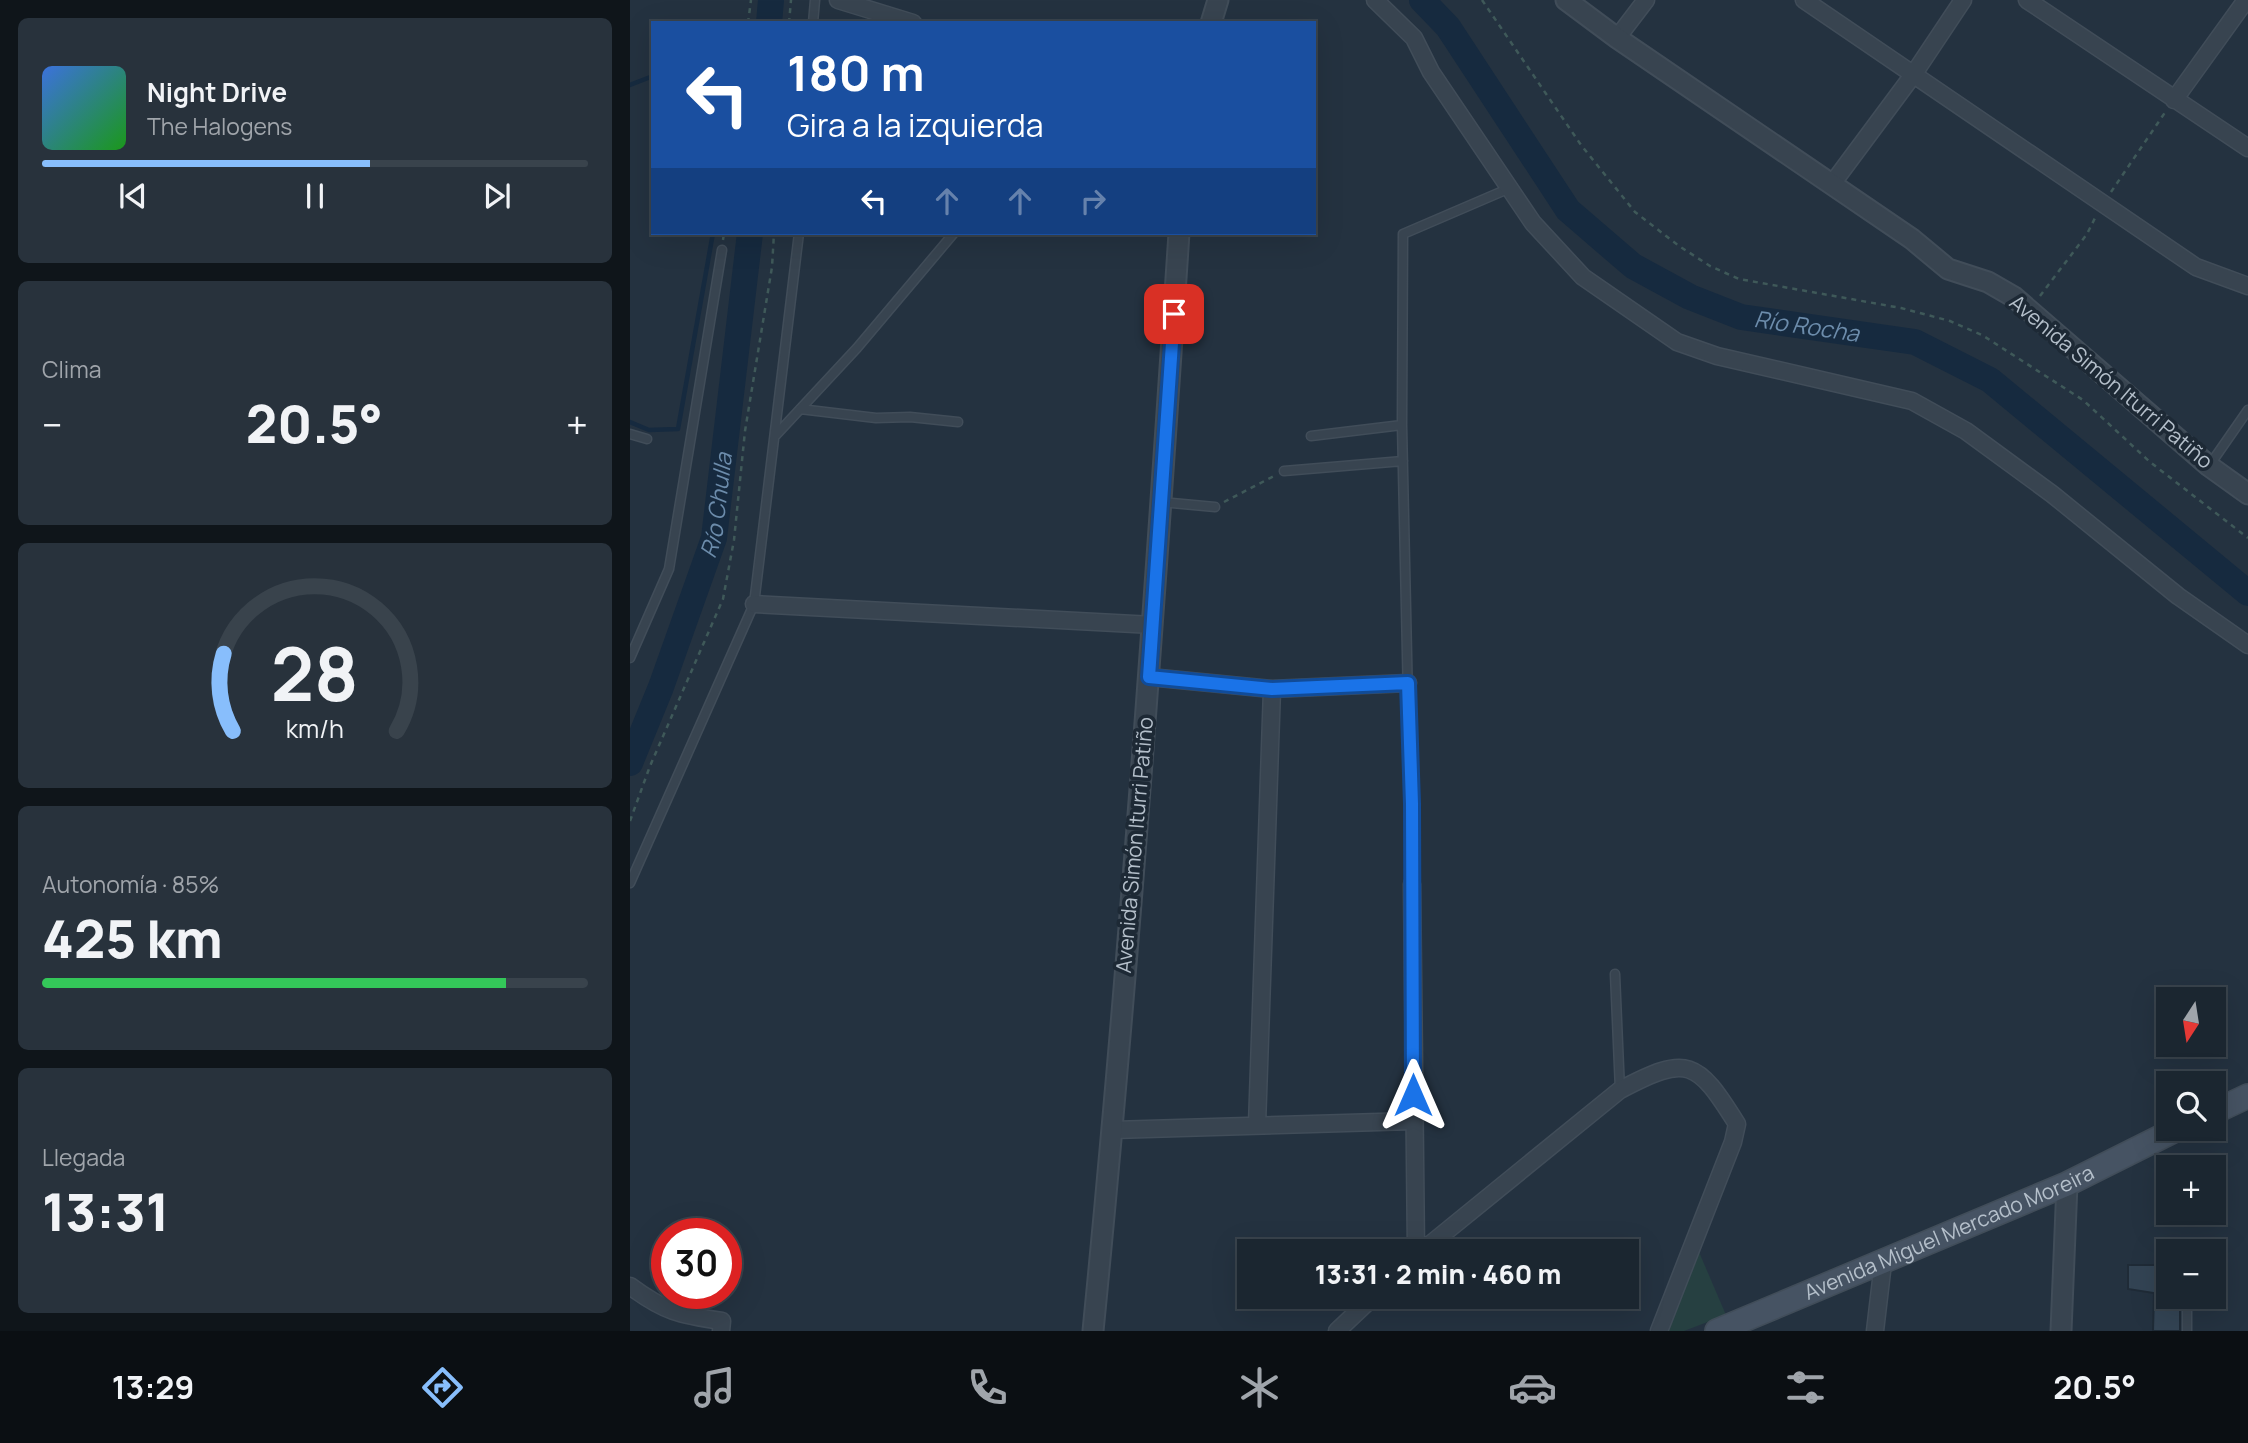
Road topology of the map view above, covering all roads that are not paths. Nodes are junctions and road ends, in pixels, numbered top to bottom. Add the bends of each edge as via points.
1 (815, 0) edge
2 (838, 0) edge
3 (1218, 0) edge
4 (1375, 0) edge
5 (1566, 0) edge
6 (1646, 0) edge
7 (1804, 0) edge
8 (1963, 0) edge
9 (2026, 0) edge
10 (2246, 0) edge
11 (813, 21) edge
12 (906, 21) edge
13 (1213, 21) edge
14 (1617, 38) junction
15 (1913, 75) junction
16 (2174, 100) junction
17 (2248, 148) edge
18 (1832, 184) junction
19 (1510, 188) junction
20 (799, 235) edge
21 (952, 235) edge
22 (1179, 235) edge
23 (722, 250) dead end
24 (2248, 286) edge
25 (800, 409) junction
26 (2248, 410) edge
27 (958, 422) dead end
28 (1402, 425) junction
29 (630, 434) edge
30 (776, 435) junction
31 (1311, 436) dead end
32 (648, 439) dead end
33 (1403, 461) junction
34 (2209, 466) junction
35 (1284, 471) road end
36 (2248, 494) edge
37 (1161, 502) junction
38 (1215, 507) road end
39 (754, 604) junction
40 (1153, 625) junction
41 (2248, 645) edge
42 (630, 658) edge
43 (1149, 677) junction
44 (1408, 683) junction
45 (1272, 689) junction
46 (630, 883) edge
47 (1412, 884) joint
48 (1615, 974) dead end
49 (1620, 1090) junction
50 (2248, 1097) edge
51 (2226, 1107) edge
52 (1413, 1121) junction
53 (1257, 1125) junction
54 (1113, 1130) junction
55 (2156, 1140) edge
56 (2067, 1184) junction
57 (1416, 1239) edge
58 (1437, 1239) edge
59 (1883, 1263) junction
60 (630, 1286) edge
61 (1360, 1309) edge
62 (2187, 1309) edge
63 (721, 1331) edge
64 (1093, 1331) edge
65 (1337, 1331) edge
66 (1659, 1331) edge
67 (1717, 1331) edge
68 (1875, 1331) edge
69 (2061, 1331) edge
70 (2187, 1331) edge

1 - 11 lane
2 - 12 street
3 - 13 street
4 - 19 street via 1414,38 1431,72
5 - 14 street, Avenida Simón Iturri Patiño
6 - 14 street
7 - 15 street
8 - 15 street
9 - 16 street
10 - 16 street
14 - 18 street, Avenida Simón Iturri Patiño
15 - 18 street
15 - 24 street via 2196,268
16 - 17 street
18 - 34 street, Avenida Simón Iturri Patiño via 1948,269 1988,282 2030,310
19 - 28 lane via 1403,234
19 - 41 street via 1533,223 1583,277 1645,323 1677,342 1717,356 1912,401 1966,431
20 - 30 lane
21 - 25 lane
22 - 37 street, Avenida Simón Iturri Patiño
23 - 42 lane via 669,569
25 - 27 lane
25 - 30 lane
26 - 34 lane
28 - 31 lane
28 - 33 lane
29 - 32 lane
30 - 39 lane
33 - 35 lane
33 - 44 lane
34 - 36 street, Avenida Simón Iturri Patiño
37 - 38 lane
37 - 40 street, Avenida Simón Iturri Patiño
39 - 40 street
39 - 46 lane
40 - 43 street, Avenida Simón Iturri Patiño
43 - 45 street
43 - 54 street, Avenida Simón Iturri Patiño
44 - 45 street
44 - 47 lane
45 - 53 street
47 - 52 street
48 - 49 lane
49 - 58 street
49 - 66 street via 1657,1070 1678,1066 1695,1070 1717,1092 1737,1124
50 - 51 main road
52 - 53 street
52 - 57 street
53 - 54 street
54 - 64 street, Avenida Simón Iturri Patiño
55 - 56 main road, Avenida Miguel Mercado Moreira
56 - 59 main road, Avenida Miguel Mercado Moreira
56 - 69 street
59 - 67 main road, Avenida Miguel Mercado Moreira
59 - 68 street
60 - 63 street via 659,1308 722,1321
61 - 65 street
62 - 70 lane

